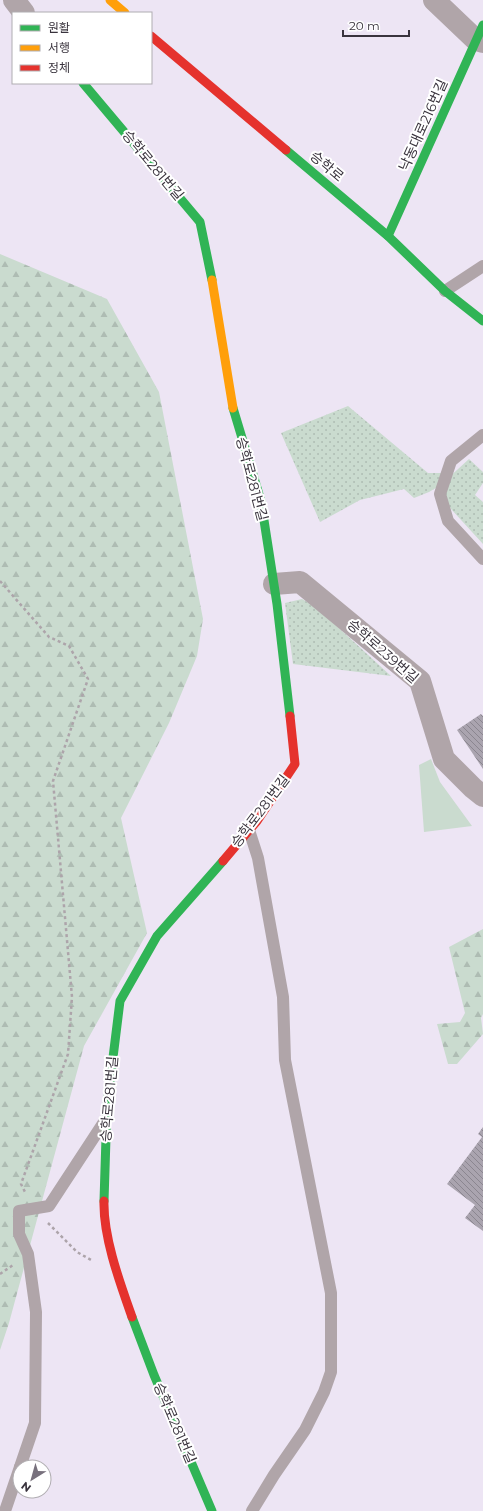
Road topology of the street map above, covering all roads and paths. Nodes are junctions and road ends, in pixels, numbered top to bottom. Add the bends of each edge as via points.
1 (14, 0) edge
2 (110, 0) edge
3 (434, 0) edge
4 (23, 12) edge
5 (124, 12) edge
6 (481, 36) edge
7 (152, 37) edge
8 (84, 84) edge
9 (388, 236) junction
10 (483, 266) edge
11 (445, 291) junction
12 (483, 321) edge
13 (483, 435) edge
14 (483, 559) edge
15 (0, 581) edge
16 (274, 584) junction
17 (483, 796) edge
18 (249, 830) junction
19 (106, 1118) junction
20 (34, 1209) junction
21 (118, 1276) junction
22 (23, 1459) edge
23 (12, 1490) edge
24 (5, 1511) edge
25 (212, 1511) edge
26 (252, 1511) edge

1 - 4 street
2 - 5 street
3 - 6 street
6 - 9 street, 낙동대로216번길
7 - 9 street, 승학로
8 - 16 street, 승학로281번길 via 200,222 234,415 261,500
9 - 11 street, 승학로
10 - 11 lane
11 - 12 street, 승학로
13 - 14 lane via 451,461 440,494 448,521
15 - 20 path via 49,637 69,646 88,680 53,781 72,997 68,1054 21,1184
16 - 17 street, 승학로239번길 via 300,582 420,681 444,759
16 - 18 street, 승학로281번길 via 295,764
18 - 19 street, 승학로281번길 via 157,936 120,1001
18 - 26 lane via 258,858 283,997 285,1060 331,1293 331,1372 324,1392 306,1430
19 - 20 lane via 49,1206
19 - 21 street, 승학로281번길 via 104,1217
20 - 21 path via 77,1252
20 - 22 lane via 19,1211 18,1234 28,1254 36,1319 35,1423
21 - 25 street, 승학로281번길 via 154,1374
23 - 24 lane

